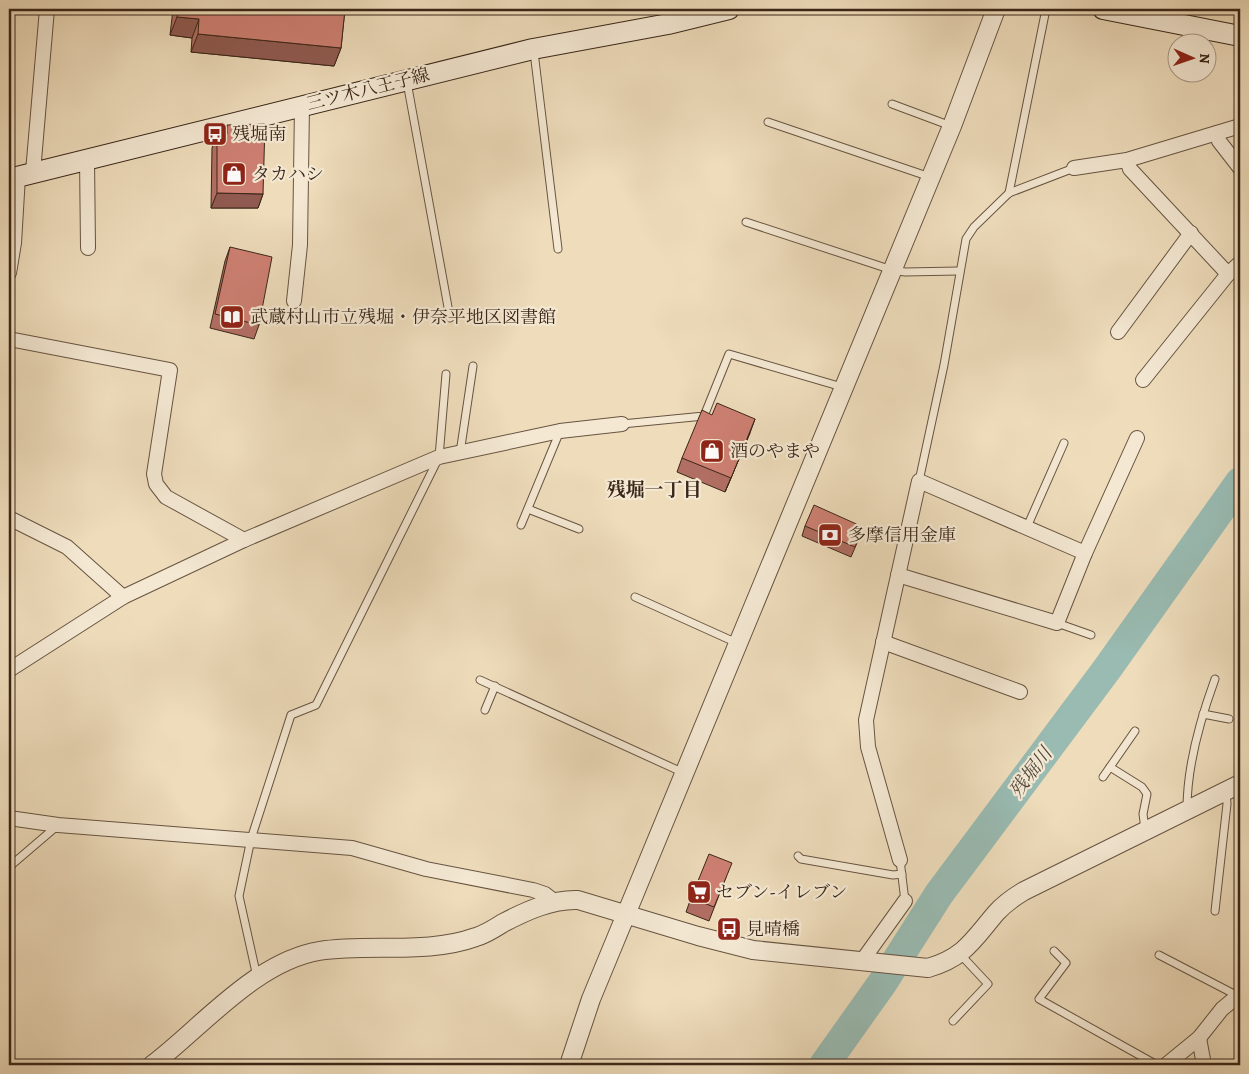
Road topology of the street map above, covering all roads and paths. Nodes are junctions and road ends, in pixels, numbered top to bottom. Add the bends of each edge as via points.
1 (47, 9) edge
2 (729, 9) edge
3 (996, 9) edge
4 (1046, 9) edge
5 (1103, 9) edge
6 (1240, 36) edge
7 (533, 49) junction
8 (406, 79) junction
9 (892, 104) dead end
10 (302, 105) junction
11 (768, 122) dead end
12 (952, 126) junction
13 (1240, 126) edge
14 (1218, 134) junction
15 (87, 158) junction
16 (1126, 160) junction
17 (1074, 168) joint
18 (1240, 168) edge
19 (20, 176) edge
20 (930, 177) junction
21 (1009, 194) junction
22 (746, 222) dead end
23 (1191, 233) junction
24 (88, 248) dead end
25 (558, 249) dead end
26 (1240, 263) edge
27 (892, 270) junction
28 (958, 271) junction
29 (9, 273) edge
30 (1228, 274) junction
31 (294, 301) dead end
32 (450, 318) dead end
33 (1118, 332) dead end
34 (9, 339) edge
35 (474, 366) dead end
36 (446, 374) dead end
37 (1143, 380) dead end
38 (842, 387) junction
39 (622, 424) joint
40 (560, 431) junction
41 (1137, 438) dead end
42 (1064, 443) dead end
43 (460, 453) junction
44 (439, 457) junction
45 (919, 481) junction
46 (528, 509) junction
47 (9, 518) edge
48 (521, 525) dead end
49 (1027, 527) junction
50 (579, 530) dead end
51 (244, 540) junction
52 (1085, 553) junction
53 (898, 575) junction
54 (123, 597) junction
55 (635, 597) dead end
56 (1057, 623) junction
57 (1091, 635) dead end
58 (883, 642) junction
59 (737, 643) junction
60 (9, 670) edge
61 (1214, 679) dead end
62 (480, 680) dead end
63 (495, 686) junction
64 (1020, 692) dead end
65 (485, 710) dead end
66 (1203, 714) junction
67 (1229, 719) dead end
68 (1135, 731) dead end
69 (1110, 767) junction
70 (684, 774) junction
71 (1103, 777) dead end
72 (1233, 787) edge
73 (1187, 809) junction
74 (9, 818) edge
75 (58, 825) junction
76 (1145, 830) junction
77 (251, 839) junction
78 (798, 856) dead end
79 (9, 867) edge
80 (901, 867) junction
81 (554, 901) junction
82 (904, 901) joint
83 (1215, 911) dead end
84 (626, 913) junction
85 (1054, 951) dead end
86 (960, 954) junction
87 (1159, 955) dead end
88 (864, 961) junction
89 (257, 977) junction
90 (1239, 995) edge
91 (953, 1021) dead end
92 (1200, 1038) junction
93 (152, 1065) edge
94 (569, 1065) edge
95 (1157, 1065) edge
96 (1166, 1065) edge
97 (1204, 1065) edge

1 - 19 street
2 - 7 main road, 三ツ木八王子線
3 - 12 street
4 - 21 lane
5 - 6 main road
7 - 8 main road, 三ツ木八王子線
7 - 25 lane
8 - 10 main road, 三ツ木八王子線
8 - 32 lane
9 - 12 lane
10 - 15 main road, 三ツ木八王子線
10 - 31 street via 300,245
11 - 20 lane
12 - 20 street
13 - 14 street
14 - 16 street
14 - 18 street via 1219,141
15 - 19 main road, 三ツ木八王子線
15 - 24 street
16 - 17 street
16 - 23 street via 1130,169
17 - 21 lane
19 - 29 street
20 - 27 street
21 - 28 lane via 974,227 966,239
22 - 27 lane
23 - 30 street
23 - 33 street
26 - 30 street
27 - 28 lane
27 - 38 street
28 - 45 lane via 944,365
30 - 37 street
34 - 51 street via 170,370 154,474 156,484 166,497
35 - 43 lane
36 - 44 lane
38 - 39 lane via 729,354 704,416
38 - 59 street
39 - 40 street
40 - 43 street
40 - 46 lane
41 - 52 street
42 - 49 lane
43 - 44 street
44 - 51 street
44 - 77 lane via 316,705 291,715
45 - 49 street
45 - 53 street
46 - 48 lane
46 - 50 lane
47 - 54 street via 67,547
49 - 52 street
51 - 54 street
52 - 56 street
53 - 56 street
53 - 58 street
54 - 60 street
55 - 59 lane
56 - 57 lane
58 - 64 street
58 - 80 street via 866,732
59 - 70 street
61 - 66 lane
62 - 63 lane
63 - 65 lane
63 - 70 lane
66 - 67 lane
66 - 73 lane via 1187,786
68 - 69 lane
69 - 71 lane
69 - 76 lane via 1142,787 1147,794 1143,814
70 - 84 street
72 - 73 street
72 - 83 lane via 1227,804
73 - 76 street
74 - 75 street
75 - 77 street
75 - 79 lane
76 - 86 street via 1024,891 997,911
77 - 81 street via 352,848 426,869 533,890
77 - 89 lane via 238,896
78 - 80 lane via 893,875
80 - 82 lane
81 - 84 street via 578,900
81 - 89 street via 470,939 447,945 320,951 288,961
82 - 88 street
84 - 88 street via 753,950
84 - 94 street via 591,999
85 - 95 lane via 1066,963 1039,999
86 - 88 street via 939,965 920,968
86 - 91 lane via 988,984
87 - 90 lane
89 - 93 street
90 - 92 street via 1222,1009
92 - 96 street
92 - 97 street

